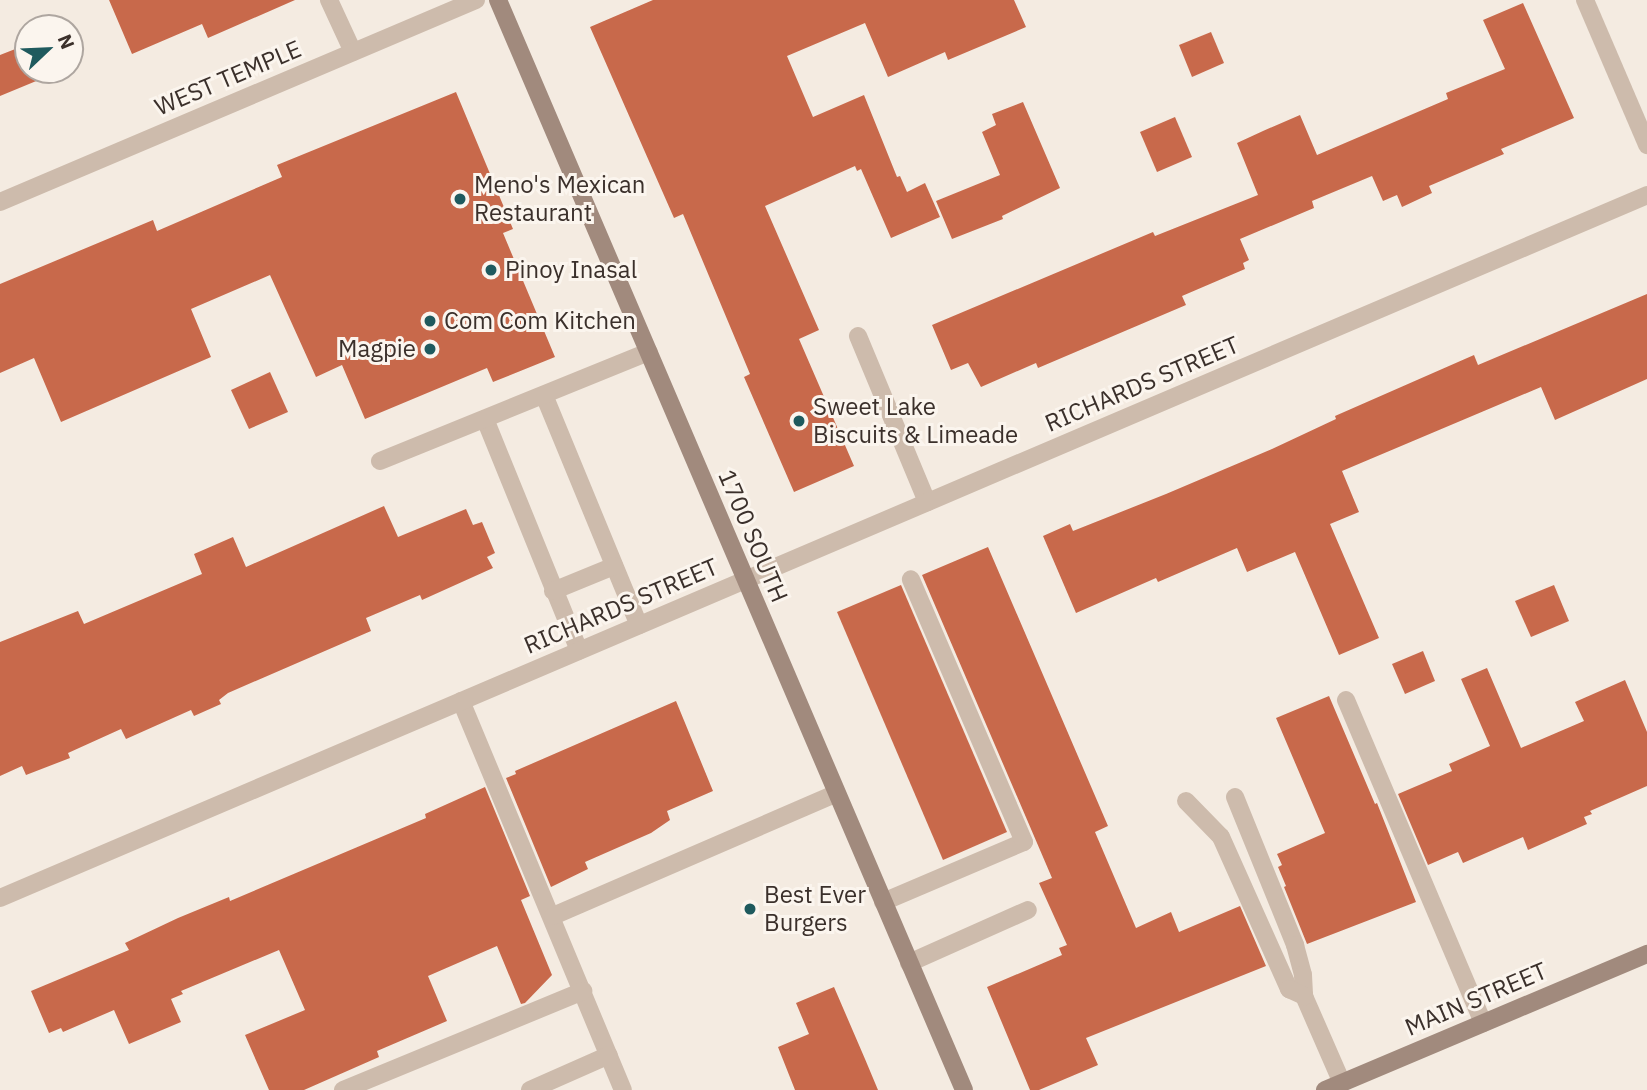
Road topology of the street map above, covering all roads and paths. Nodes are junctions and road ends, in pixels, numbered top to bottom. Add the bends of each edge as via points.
1 (329, 0) edge
2 (476, 0) edge
3 (498, 0) edge
4 (1585, 0) edge
5 (353, 52) junction
6 (1647, 145) edge
7 (1647, 195) edge
8 (0, 202) edge
9 (858, 335) dead end
10 (649, 352) junction
11 (544, 395) junction
12 (485, 419) junction
13 (380, 461) dead end
14 (927, 502) junction
15 (614, 566) junction
16 (911, 579) dead end
17 (745, 580) junction
18 (553, 591) junction
19 (639, 625) junction
20 (579, 651) junction
21 (1346, 700) dead end
22 (461, 701) junction
23 (836, 793) junction
24 (1236, 797) dead end
25 (1186, 801) dead end
26 (0, 898) edge
27 (883, 902) junction
28 (1028, 910) dead end
29 (553, 916) junction
30 (1647, 954) edge
31 (909, 963) junction
32 (583, 991) junction
33 (1304, 996) junction
34 (1483, 1023) junction
35 (609, 1055) junction
36 (1342, 1083) junction
37 (343, 1090) edge
38 (530, 1090) edge
39 (624, 1090) edge
40 (964, 1090) edge
41 (1325, 1090) edge

1 - 5 street
2 - 5 street, WEST TEMPLE
3 - 10 street, 1700 SOUTH
4 - 6 street
5 - 8 street, WEST TEMPLE
7 - 14 street, RICHARDS STREET
9 - 14 street
10 - 11 street
10 - 17 street, 1700 SOUTH
11 - 12 street
11 - 15 street
12 - 13 street
12 - 18 street
14 - 17 street, RICHARDS STREET
15 - 18 street
15 - 19 street
16 - 27 street via 1024,842
17 - 19 street, RICHARDS STREET
17 - 23 street, 1700 SOUTH
18 - 20 street
19 - 20 street, RICHARDS STREET
20 - 22 street, RICHARDS STREET
21 - 34 street
22 - 26 street, RICHARDS STREET
22 - 29 street
23 - 27 street, 1700 SOUTH
23 - 29 street
24 - 33 street via 1295,945
25 - 33 street via 1221,837 1289,989
27 - 31 street, 1700 SOUTH
28 - 31 street
29 - 32 street
30 - 34 street, MAIN STREET
31 - 40 street, 1700 SOUTH
32 - 35 street
32 - 37 street
33 - 36 street
34 - 36 street, MAIN STREET
35 - 38 street
35 - 39 street
36 - 41 street, MAIN STREET

